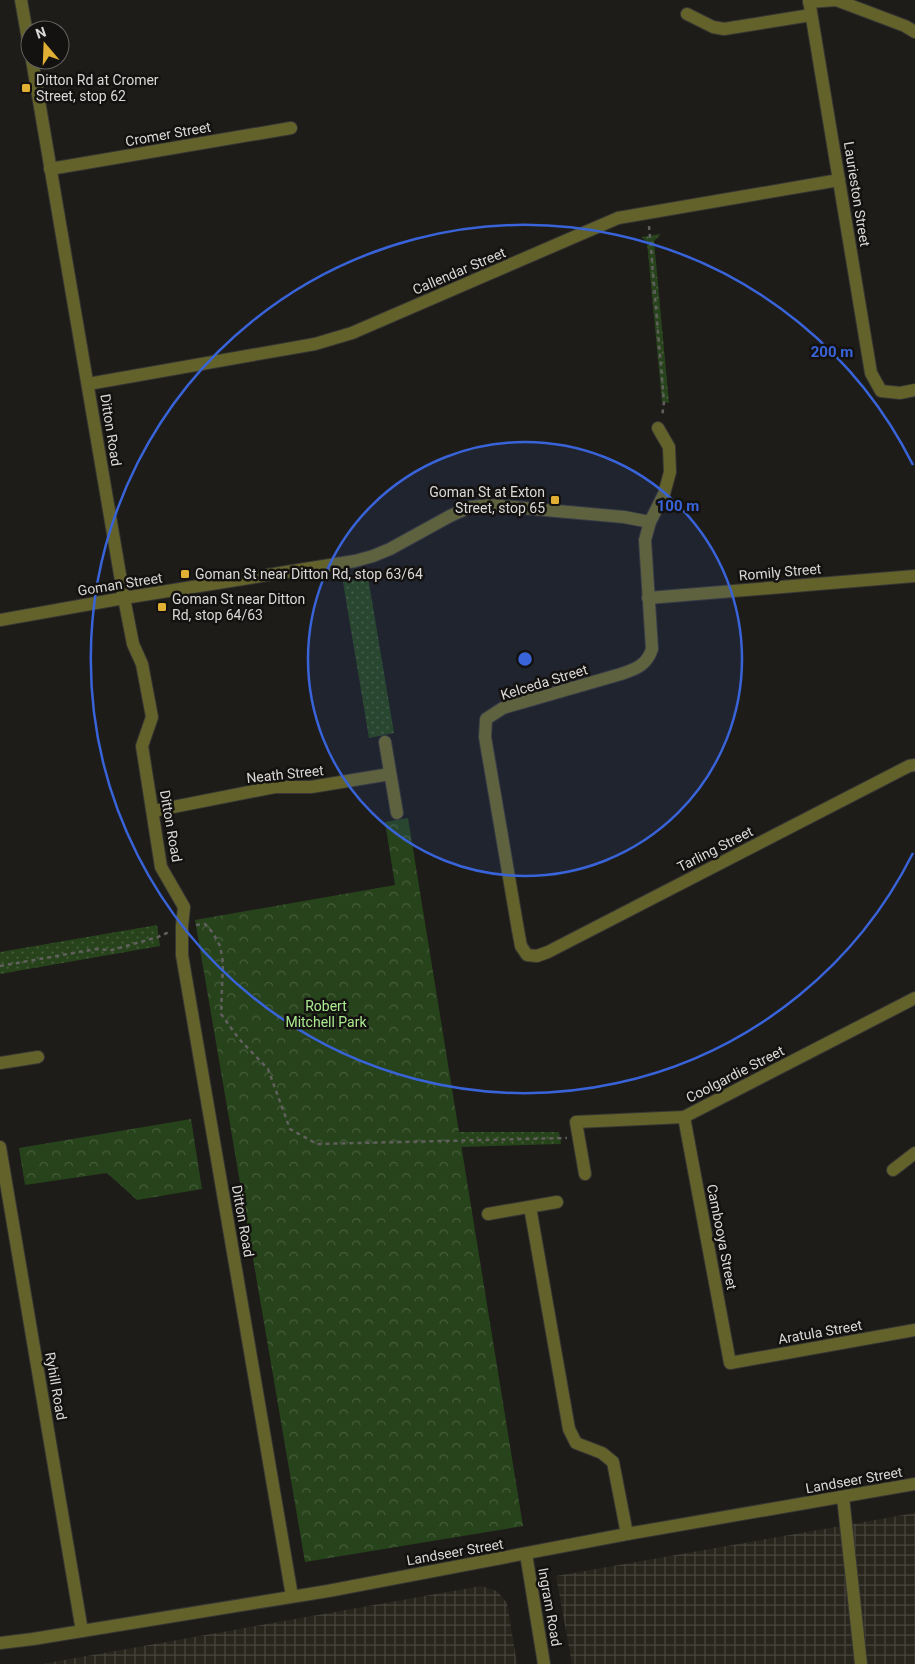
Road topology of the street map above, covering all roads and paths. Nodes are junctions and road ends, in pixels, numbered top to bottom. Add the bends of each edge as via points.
1 (21, 0) edge
2 (809, 1) edge
3 (687, 14) dead end
4 (811, 15) junction
5 (25, 20) edge
6 (915, 32) edge
7 (34, 70) edge
8 (291, 128) dead end
9 (50, 169) junction
10 (839, 180) junction
11 (648, 214) junction
12 (88, 384) junction
13 (915, 390) edge
14 (658, 428) joint
15 (650, 522) junction
16 (915, 576) edge
17 (124, 598) junction
18 (648, 598) junction
19 (0, 620) edge
20 (385, 742) dead end
21 (915, 765) edge
22 (390, 774) junction
23 (153, 811) junction
24 (397, 813) dead end
25 (182, 926) junction
26 (527, 955) joint
27 (0, 966) edge
28 (915, 998) edge
29 (38, 1057) dead end
30 (0, 1063) edge
31 (684, 1117) junction
32 (579, 1138) junction
33 (0, 1147) edge
34 (915, 1153) edge
35 (892, 1170) dead end
36 (586, 1174) dead end
37 (557, 1202) dead end
38 (530, 1207) junction
39 (488, 1214) dead end
40 (915, 1330) edge
41 (730, 1363) joint
42 (915, 1484) edge
43 (843, 1497) junction
44 (627, 1534) junction
45 (526, 1554) junction
46 (292, 1596) junction
47 (82, 1631) junction
48 (0, 1642) edge
49 (544, 1664) edge
50 (861, 1664) edge

1 - 5 street
2 - 4 street, Laurieston Street
2 - 6 street via 836,0
3 - 4 street via 712,27 724,29
4 - 10 street, Laurieston Street
7 - 9 street, Ditton Road
8 - 9 street, Cromer Street
9 - 12 street, Ditton Road
10 - 11 street, Callendar Street
10 - 13 street, Laurieston Street via 871,373 881,391
11 - 12 street, Callendar Street via 618,218 352,333 314,344
11 - 14 path via 664,402
12 - 17 street, Ditton Road
14 - 15 street, Kelceda Street via 669,447 670,472 664,494
15 - 17 street, Goman Street via 624,516 499,506 470,507 390,549 355,562
15 - 18 street, Kelceda Street via 644,540
16 - 18 street, Romily Street
17 - 19 street, Goman Street
17 - 23 street, Ditton Road via 152,717 142,746
18 - 26 street, Kelceda Street via 652,649 650,657 640,667 502,708 486,719 485,737 518,930 521,946
20 - 22 street
21 - 26 street, Tarling Street via 548,952
22 - 23 street, Neath Street via 311,787 275,787
22 - 24 street
23 - 25 street, Ditton Road via 161,867 184,907
25 - 27 path via 158,937 112,950 96,949
25 - 32 path via 205,924 213,933 223,962 221,1014 239,1039 268,1069 290,1129 317,1144
25 - 46 street, Ditton Road via 182,955
28 - 31 street, Coolgardie Street
29 - 30 street
31 - 32 street, Coolgardie Street via 576,1122
31 - 41 street, Cambooya Street
32 - 36 street
33 - 47 street, Ryhill Road
34 - 35 street
37 - 38 street
38 - 39 street
38 - 44 street via 569,1429 576,1442 602,1453 613,1462
40 - 41 street, Aratula Street
42 - 43 street, Landseer Street
43 - 44 street, Landseer Street
43 - 50 street
44 - 45 street, Landseer Street
45 - 46 street, Landseer Street
45 - 49 street, Ingram Road
46 - 47 street, Landseer Street
47 - 48 street, Landseer Street

